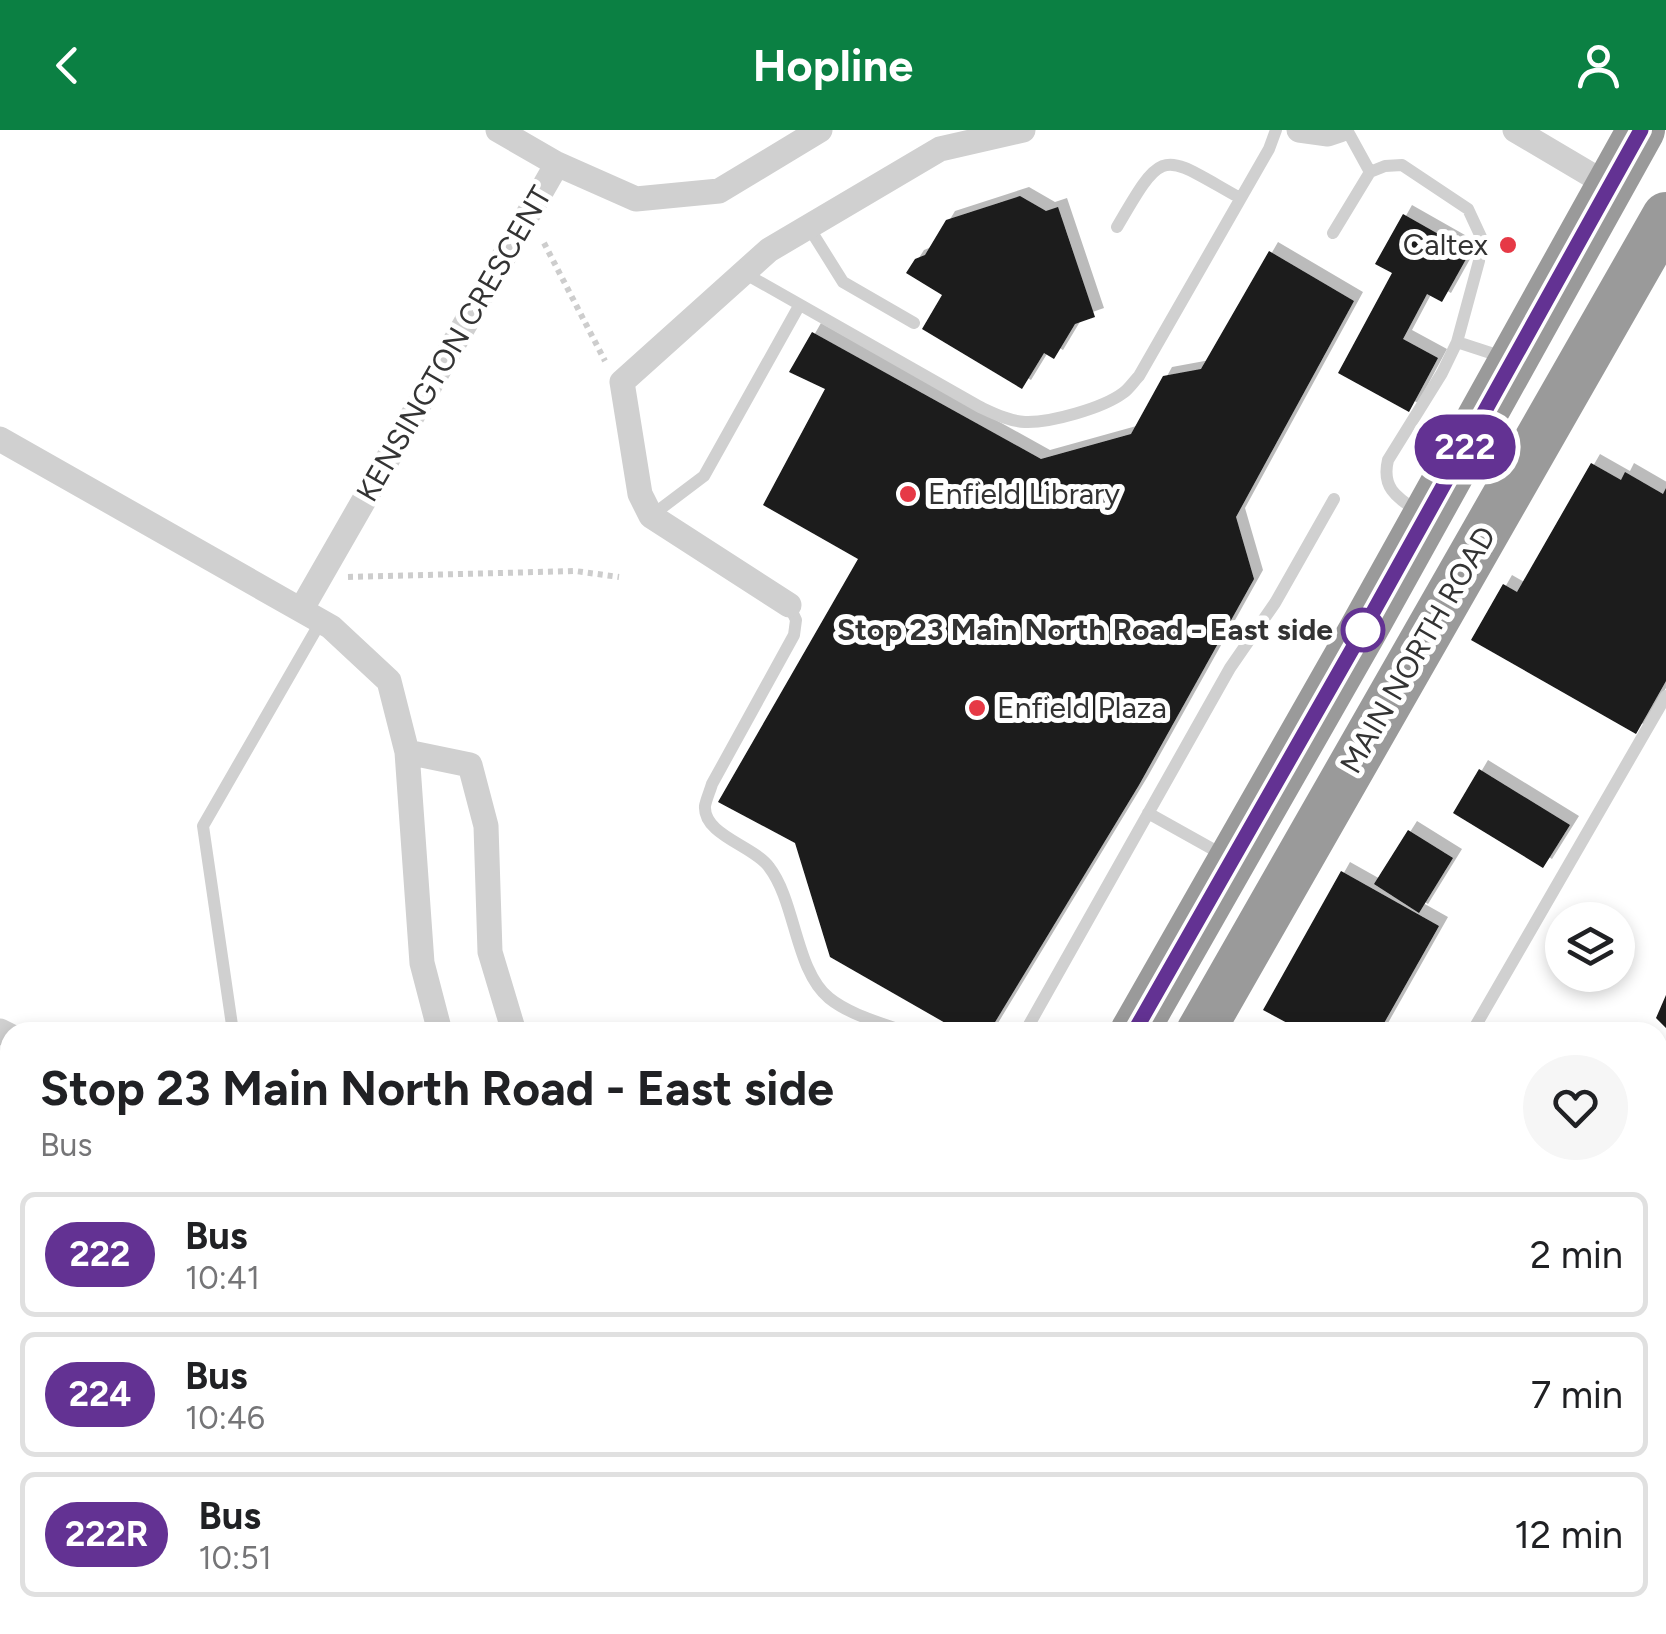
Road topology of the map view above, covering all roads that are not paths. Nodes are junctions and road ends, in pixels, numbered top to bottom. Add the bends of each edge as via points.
1 (498, 130) edge
2 (820, 130) edge
3 (1023, 130) edge
4 (1276, 130) edge
5 (1299, 130) edge
6 (1343, 130) edge
7 (1515, 130) edge
8 (1641, 130) edge
9 (558, 164) junction
10 (1370, 172) junction
11 (1608, 185) junction
12 (1240, 198) junction
13 (1665, 218) edge
14 (808, 226) junction
15 (1117, 227) dead end
16 (1333, 233) dead end
17 (743, 273) junction
18 (799, 306) junction
19 (914, 323) dead end
20 (1456, 342) junction
21 (1513, 360) junction
22 (0, 439) edge
23 (1334, 499) dead end
24 (652, 516) junction
25 (1426, 517) junction
26 (789, 605) joint
27 (311, 616) junction
28 (1666, 696) edge
29 (1364, 745) junction
30 (408, 752) junction
31 (1148, 813) junction
32 (1232, 860) junction
33 (1140, 1020) edge
34 (232, 1022) edge
35 (437, 1022) edge
36 (511, 1022) edge
37 (878, 1022) edge
38 (1031, 1022) edge
39 (1206, 1022) edge
40 (1478, 1022) edge

1 - 9 street
2 - 9 street, KENSINGTON CRESCENT via 719,191 636,198
3 - 14 street via 940,149
4 - 12 lane
5 - 6 street
6 - 10 lane
7 - 11 street
8 - 11 highway, MAIN NORTH ROAD
9 - 27 street, KENSINGTON CRESCENT
10 - 16 lane
10 - 20 lane via 1402,165 1476,219 1479,260
11 - 13 highway
11 - 21 highway, MAIN NORTH ROAD
12 - 15 lane via 1188,168 1165,164 1146,176
12 - 18 lane via 1139,376 1098,406 1045,420 1026,422 980,408
13 - 29 highway, MAIN NORTH ROAD
14 - 17 street
14 - 19 lane via 843,282
17 - 18 lane
17 - 24 street via 622,382 640,494
18 - 24 lane via 704,476
20 - 21 lane
20 - 25 lane via 1385,474 1397,497
21 - 25 highway, MAIN NORTH ROAD
22 - 27 street
23 - 31 lane
24 - 26 street
25 - 32 highway, MAIN NORTH ROAD
26 - 37 lane via 794,635 705,808 710,825 768,864 816,984 830,999
27 - 30 street via 389,682
27 - 34 lane via 203,826
28 - 40 lane
29 - 32 highway via 1282,837
29 - 39 highway, MAIN NORTH ROAD
30 - 35 street via 422,963
30 - 36 street via 470,766 486,826 490,952
31 - 32 lane
31 - 38 lane
32 - 33 highway, MAIN NORTH ROAD

